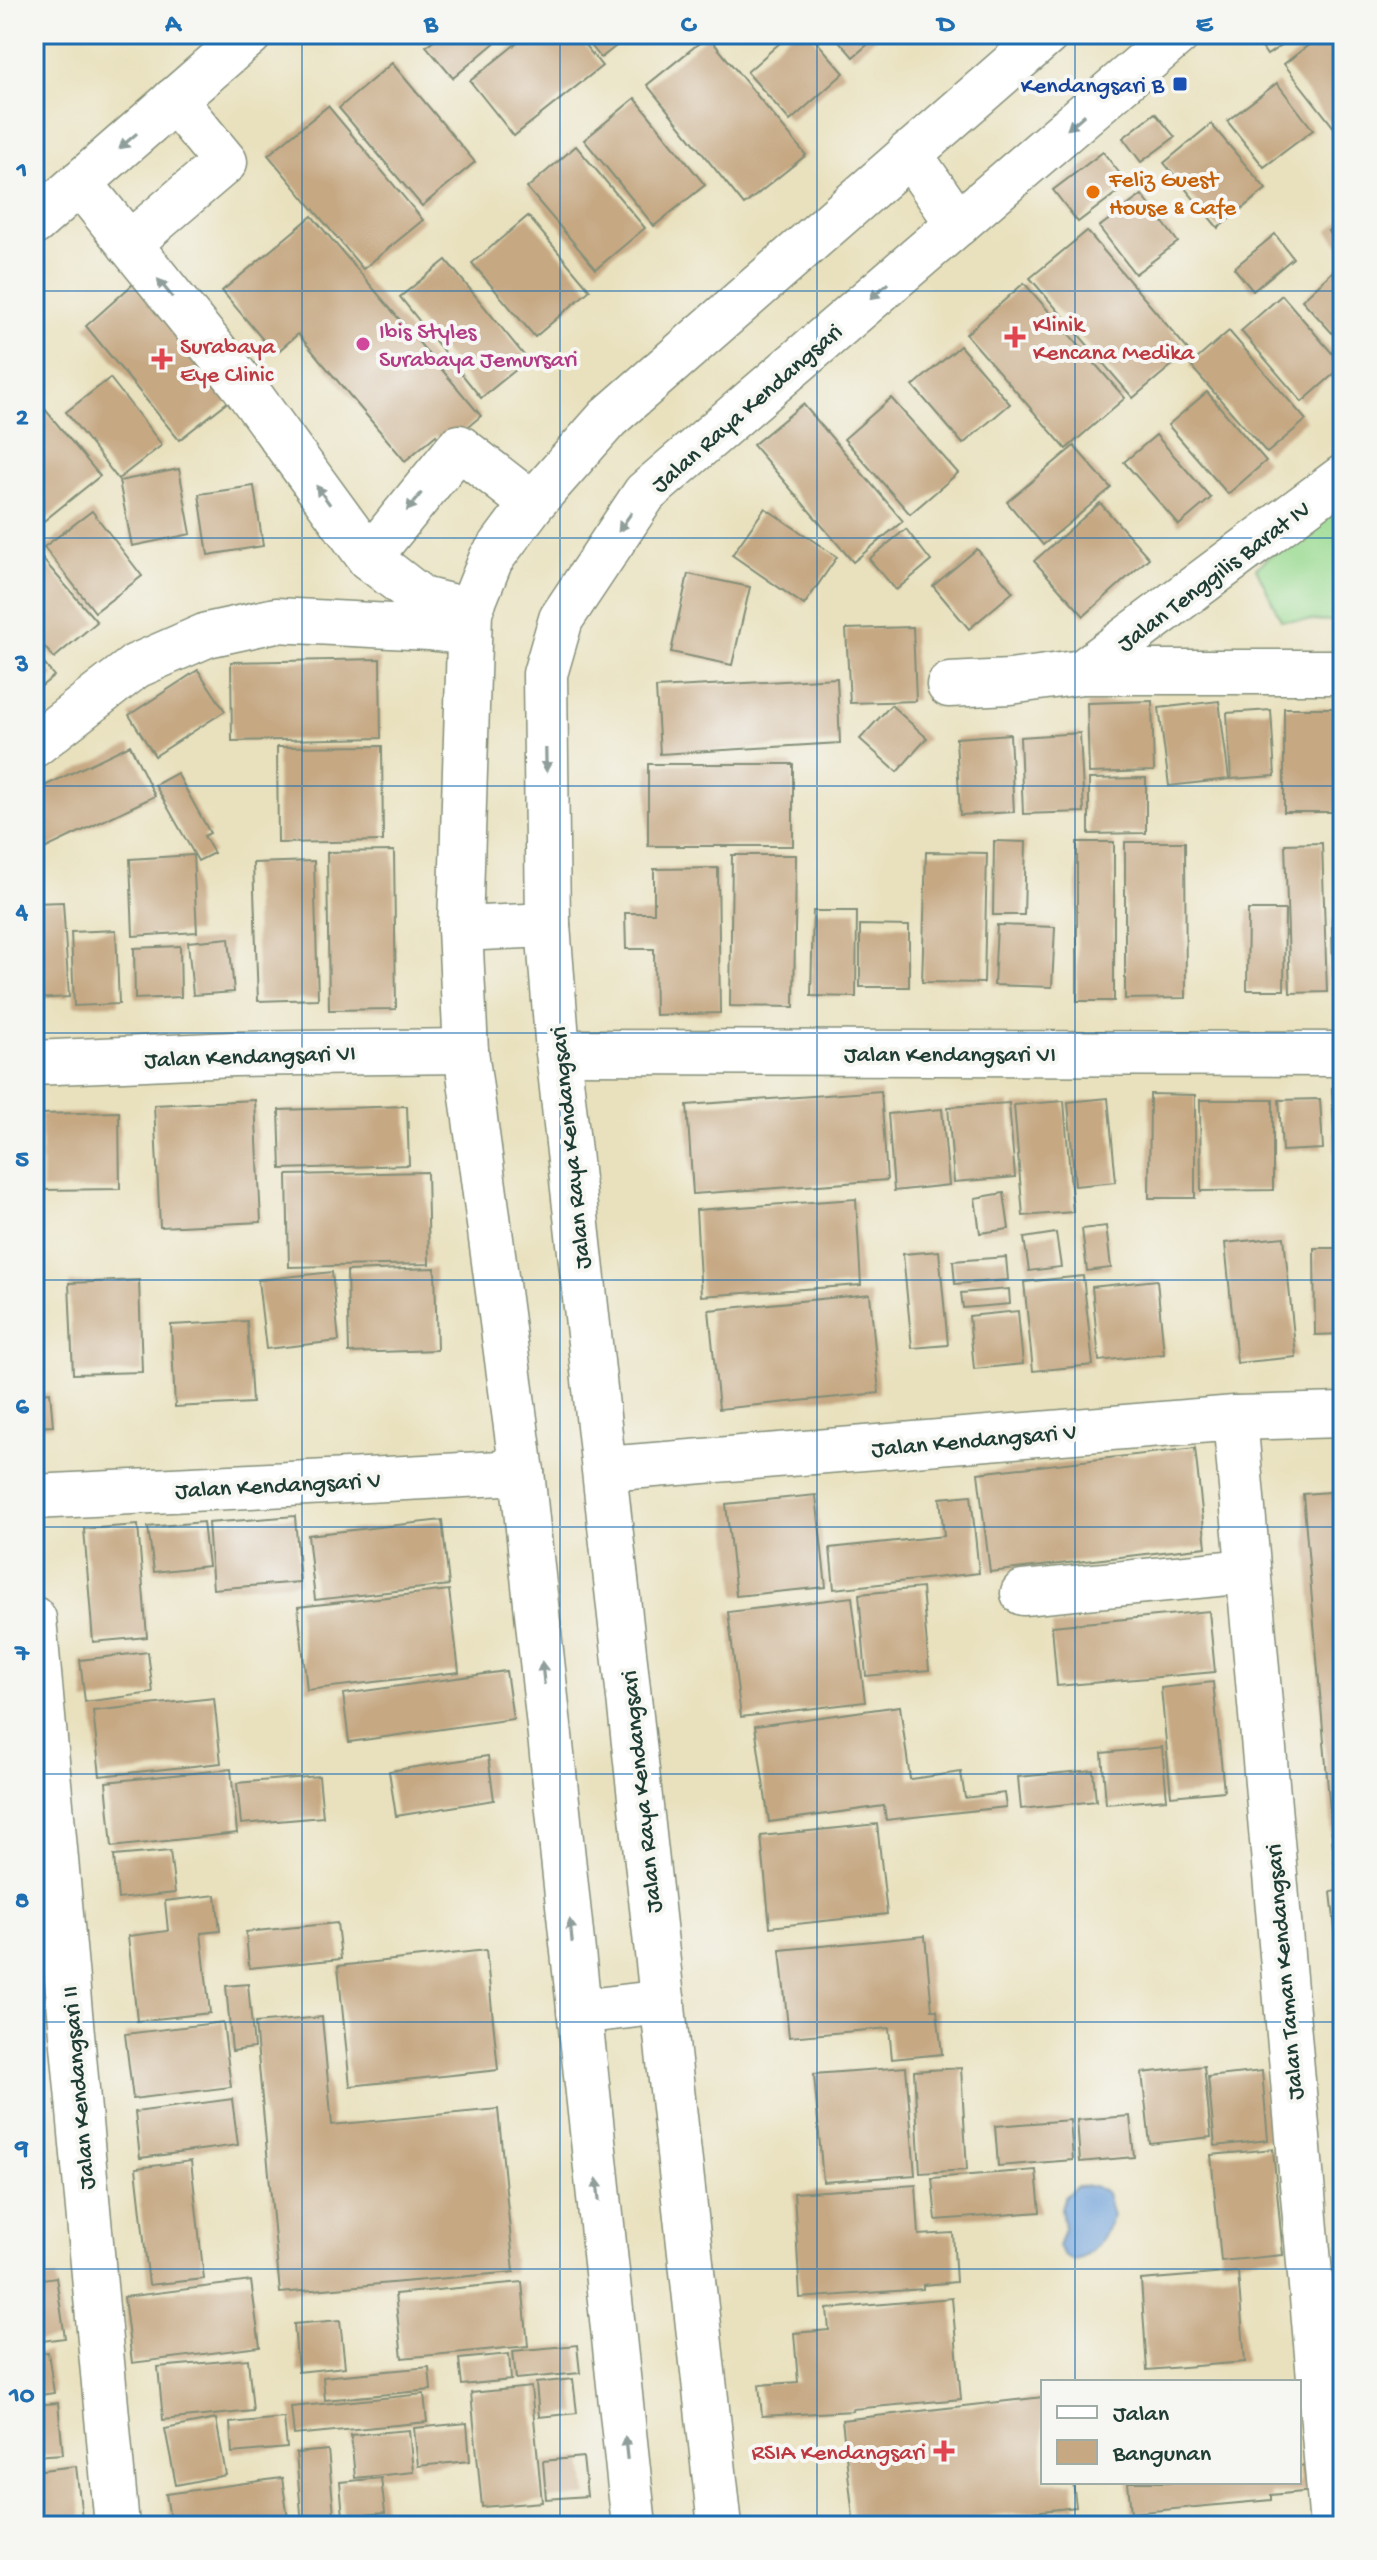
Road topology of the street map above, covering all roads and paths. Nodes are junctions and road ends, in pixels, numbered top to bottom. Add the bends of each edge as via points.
1 (250, 34) edge
2 (1047, 34) edge
3 (1178, 34) edge
4 (174, 100) junction
5 (909, 153) junction
6 (80, 183) junction
7 (34, 223) edge
8 (958, 224) junction
9 (129, 244) junction
10 (1343, 477) edge
11 (532, 504) junction
12 (369, 558) junction
13 (469, 622) junction
14 (1082, 672) junction
15 (1343, 672) edge
16 (949, 685) dead end
17 (34, 745) edge
18 (548, 925) junction
19 (460, 929) junction
20 (466, 1051) junction
21 (558, 1052) junction
22 (1343, 1054) edge
23 (34, 1063) edge
24 (1343, 1415) edge
25 (1235, 1418) junction
26 (605, 1469) junction
27 (522, 1472) junction
28 (34, 1497) edge
29 (1248, 1571) junction
30 (1023, 1593) dead end
31 (35, 1640) edge
32 (663, 2002) junction
33 (579, 2012) junction
34 (117, 2526) edge
35 (634, 2526) edge
36 (720, 2526) edge
37 (1332, 2526) edge

1 - 4 main road
2 - 5 main road
3 -> 8 main road, Jalan Raya Kendangsari
4 -> 6 main road
4 - 9 main road via 225,162
5 - 8 main road
5 - 11 main road via 608,418
6 - 7 main road
6 - 9 main road
8 -> 18 main road, Jalan Raya Kendangsari via 645,493 561,619 545,674
12 -> 9 main road via 243,385
10 - 14 main road, Jalan Tenggilis Barat IV
11 -> 12 main road via 459,447
11 - 13 main road via 491,559
12 - 13 main road via 422,599
13 - 17 main road via 429,628 276,620 207,635 136,666
13 - 19 main road
14 - 15 main road
14 - 16 main road
18 - 19 main road
18 - 21 main road, Jalan Raya Kendangsari
19 - 20 main road
20 - 23 main road, Jalan Kendangsari VI
20 - 27 main road
21 - 22 main road, Jalan Kendangsari VI
21 - 26 main road, Jalan Raya Kendangsari
24 - 25 main road, Jalan Kendangsari V
25 - 26 main road, Jalan Kendangsari V
25 - 29 main road, Jalan Taman Kendangsari
26 - 32 main road, Jalan Raya Kendangsari
27 - 28 main road, Jalan Kendangsari V
33 -> 27 main road
29 - 30 main road
29 - 37 main road, Jalan Taman Kendangsari
31 - 34 main road, Jalan Kendangsari II
32 - 33 main road
32 - 36 main road, Jalan Raya Kendangsari
35 -> 33 main road

